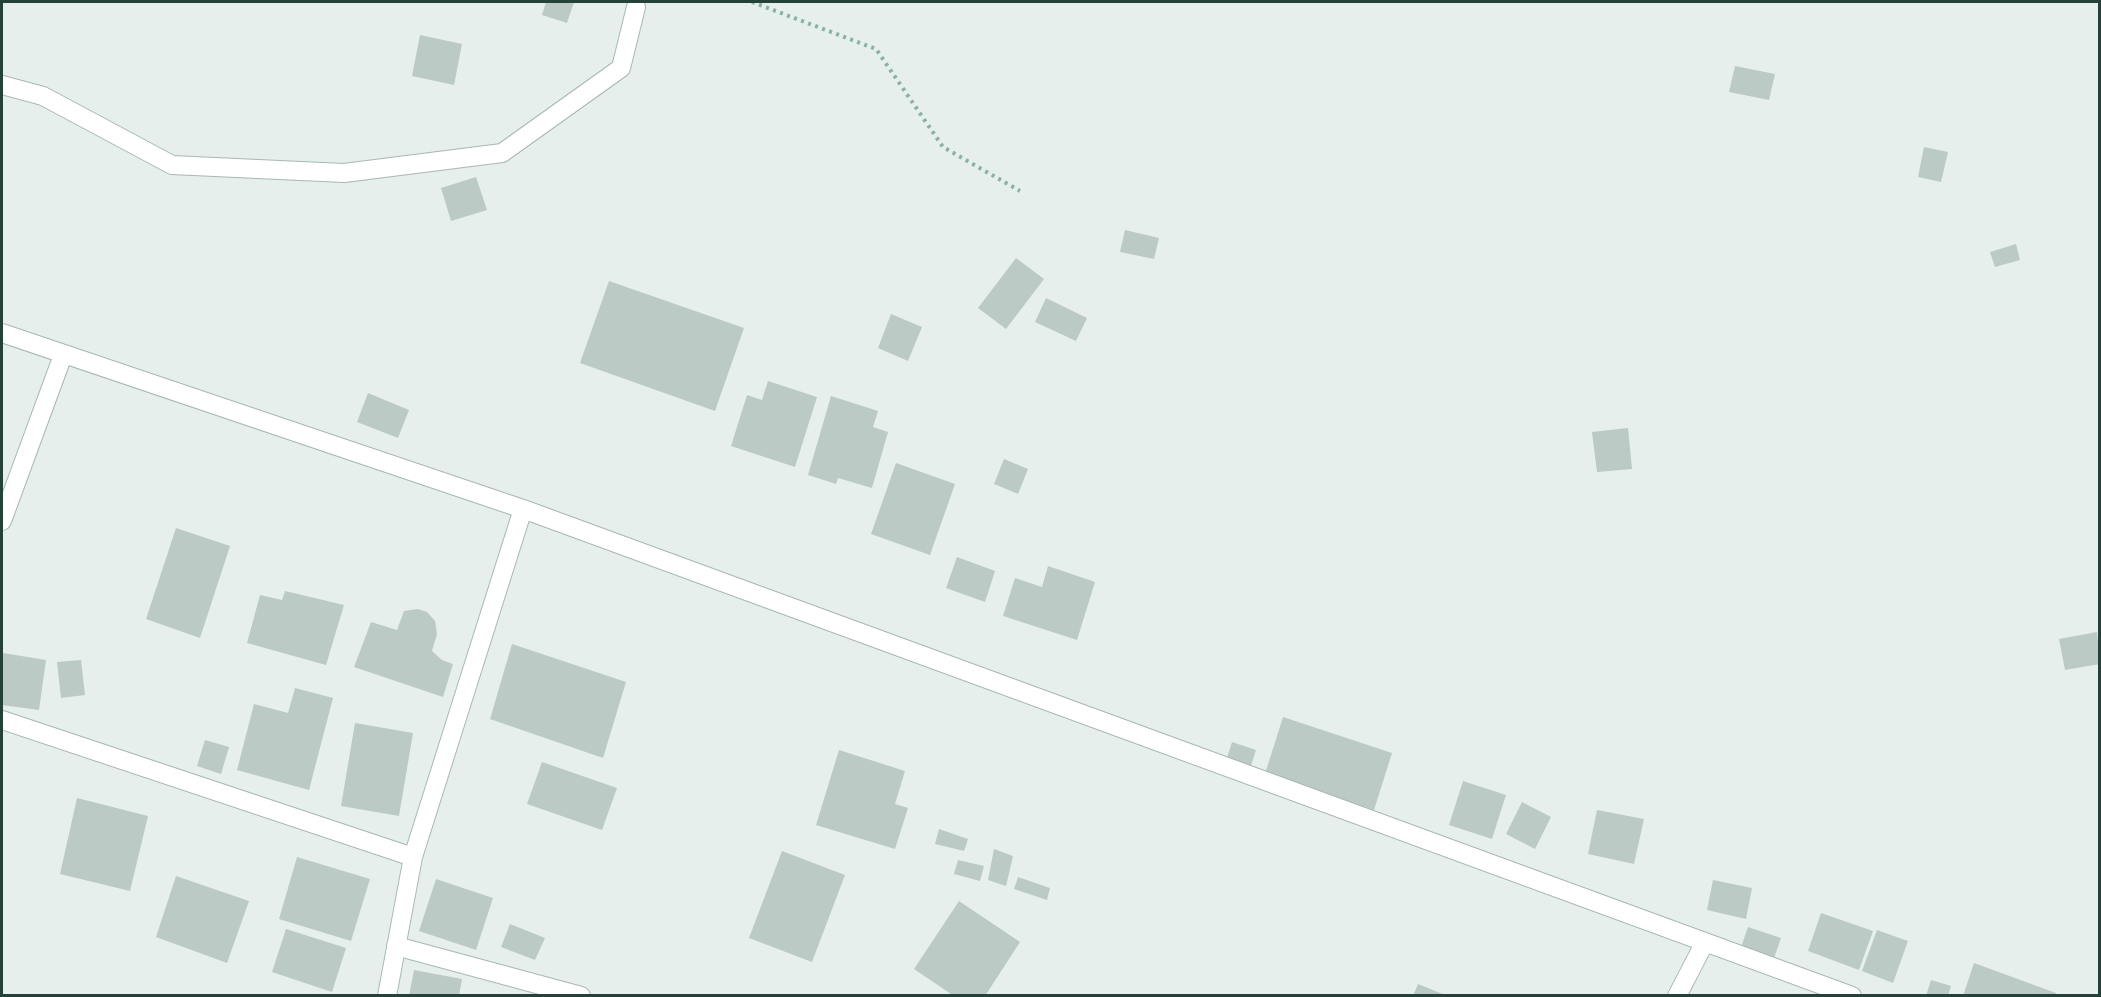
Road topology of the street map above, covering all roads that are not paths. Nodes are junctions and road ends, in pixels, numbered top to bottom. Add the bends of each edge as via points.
1 (636, 7) dead end
2 (2, 85) edge
3 (2, 333) edge
4 (63, 355) junction
5 (523, 509) junction
6 (2, 521) edge
7 (2, 720) edge
8 (413, 856) junction
9 (1705, 942) junction
10 (396, 946) junction
11 (387, 996) edge
12 (581, 996) edge
13 (1677, 996) edge
14 (1852, 996) edge

1 - 2 street via 621,68 502,153 344,173 172,165 43,96
3 - 4 street
4 - 5 street
4 - 6 street
5 - 8 street
5 - 9 street
7 - 8 street
8 - 10 street
9 - 13 street
9 - 14 street
10 - 11 street
10 - 12 street

